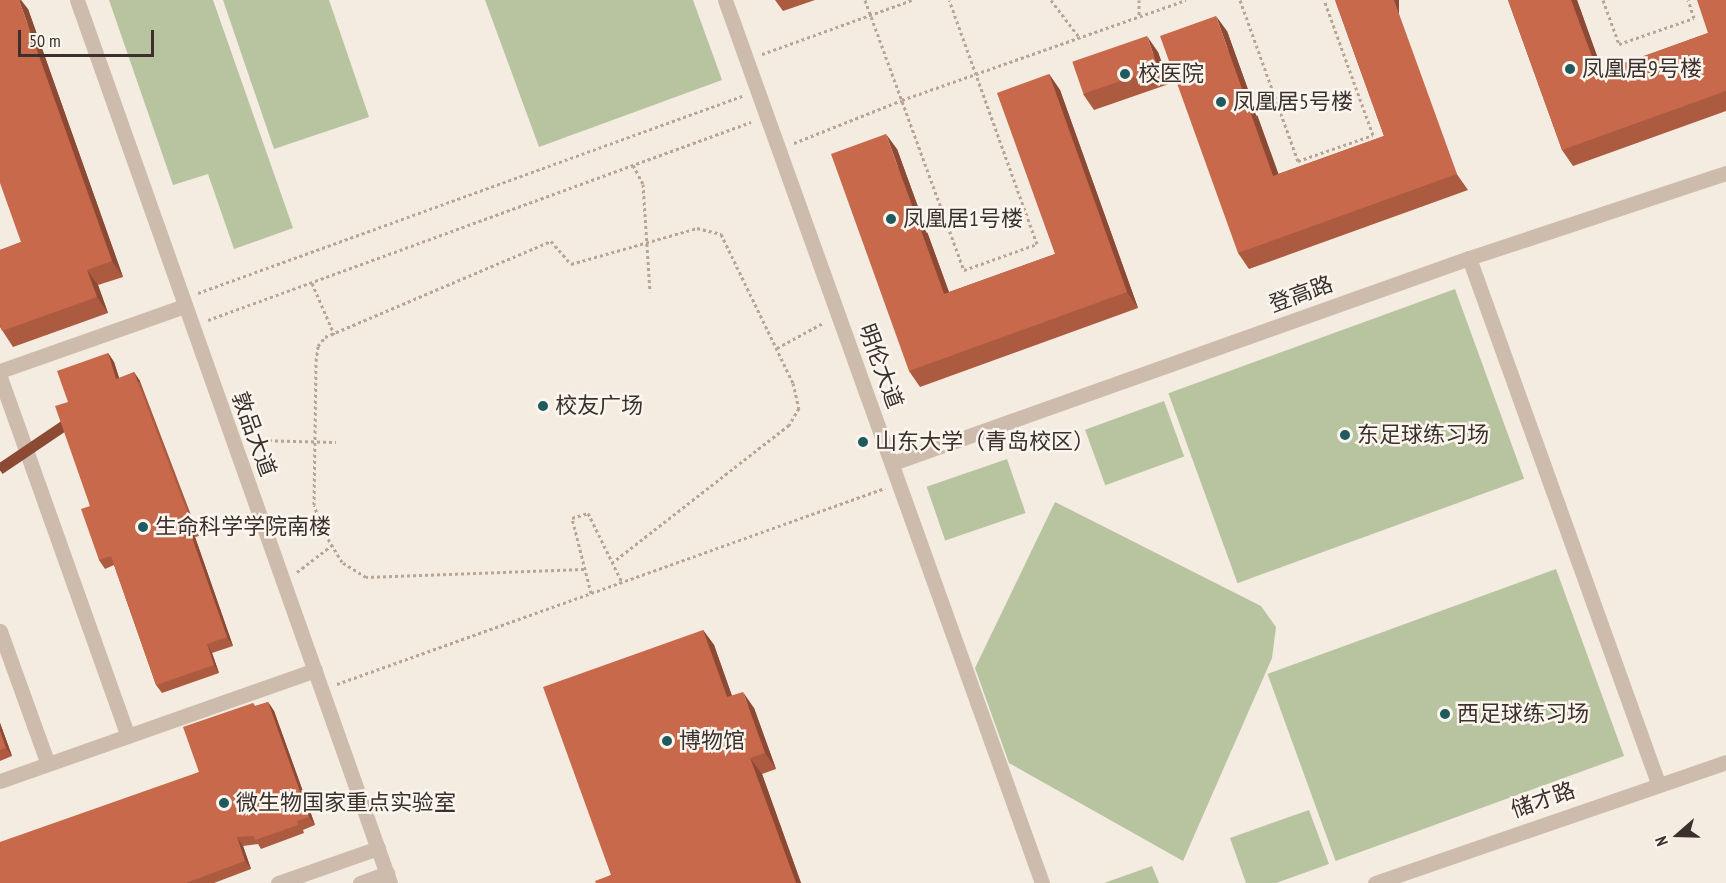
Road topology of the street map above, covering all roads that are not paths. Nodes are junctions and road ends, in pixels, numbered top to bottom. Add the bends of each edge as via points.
1 (77, 0) edge
2 (724, 0) edge
3 (1726, 173) edge
4 (1469, 258) junction
5 (183, 303) junction
6 (0, 371) edge
7 (0, 378) edge
8 (893, 463) junction
9 (0, 631) edge
10 (315, 670) junction
11 (128, 735) junction
12 (1726, 762) edge
13 (48, 764) junction
14 (0, 781) edge
15 (1658, 783) junction
16 (378, 848) junction
17 (388, 878) edge
18 (278, 883) edge
19 (360, 883) edge
20 (1042, 883) edge
21 (1375, 883) edge

1 - 5 lane, 敦品大道
2 - 8 lane, 明伦大道
3 - 4 lane, 登高路
4 - 8 lane, 登高路
4 - 15 lane
5 - 6 lane
5 - 10 lane, 敦品大道
7 - 11 lane
8 - 20 lane, 明伦大道
9 - 13 lane
10 - 11 lane
10 - 16 lane, 敦品大道
11 - 13 lane
12 - 15 lane, 储才路
13 - 14 lane
15 - 21 lane, 储才路
16 - 17 lane, 敦品大道
16 - 18 lane
17 - 19 lane

